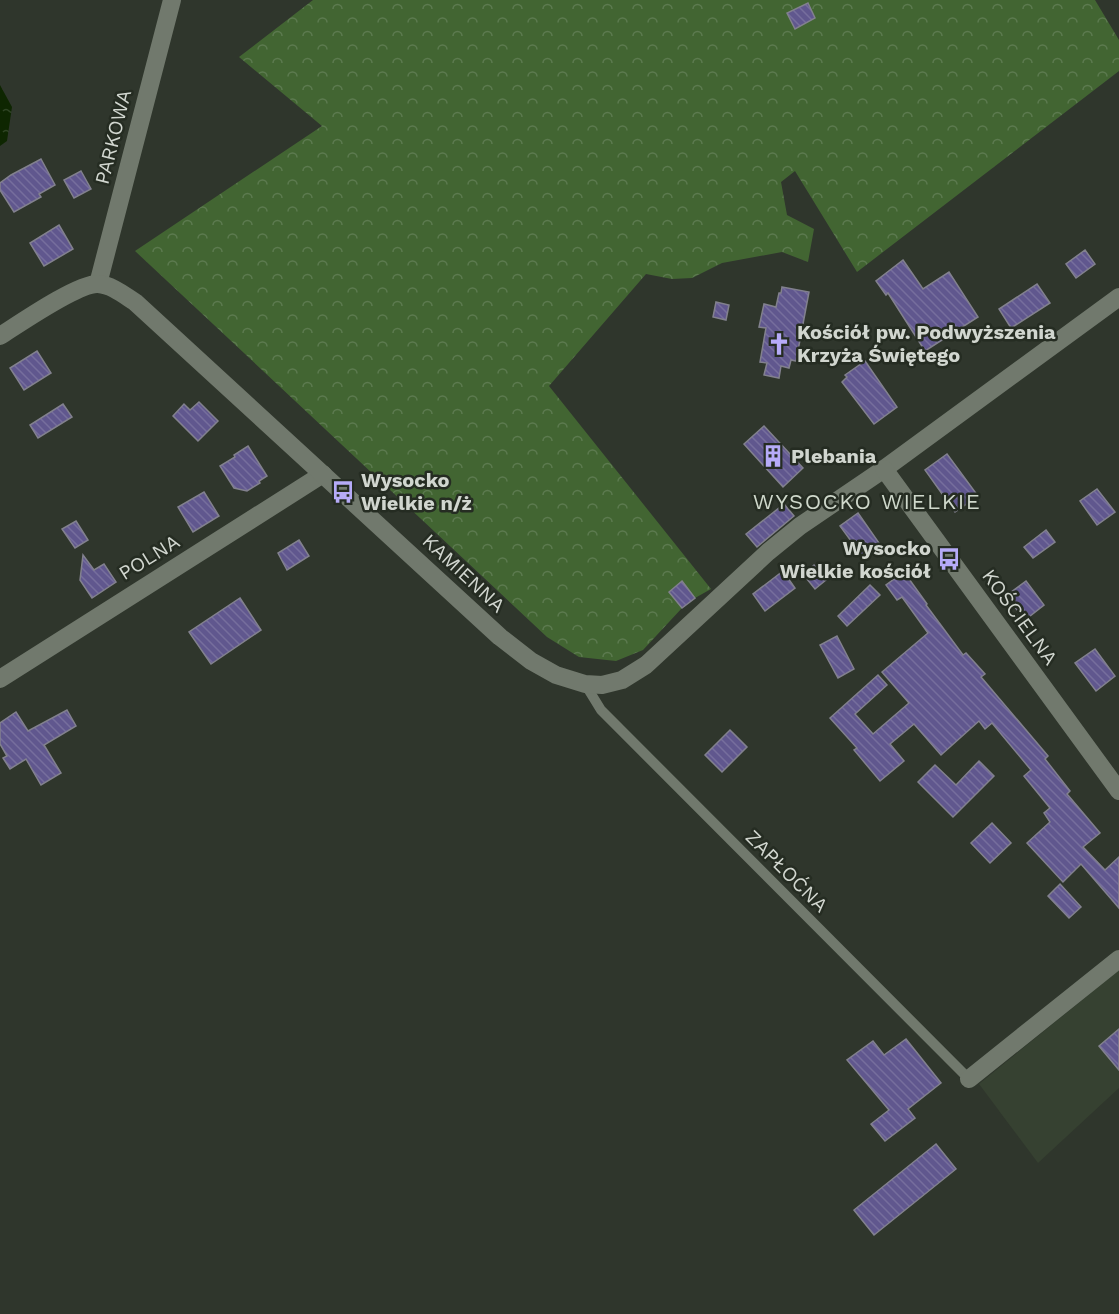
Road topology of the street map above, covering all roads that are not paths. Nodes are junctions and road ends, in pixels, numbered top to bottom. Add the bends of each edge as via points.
1 (172, 0) edge
2 (98, 284) junction
3 (1119, 297) edge
4 (0, 336) edge
5 (884, 469) junction
6 (323, 474) junction
7 (0, 679) edge
8 (585, 684) junction
9 (1119, 791) edge
10 (1116, 966) edge
11 (969, 1078) joint

1 - 2 street, PARKOWA
2 - 4 street via 84,286
2 - 6 street, KAMIENNA via 135,302
3 - 5 street, KAMIENNA
5 - 8 street, KAMIENNA via 768,552 646,665 622,680
5 - 9 street, KOŚCIELNA
6 - 7 street, POLNA
6 - 8 street, KAMIENNA via 500,637 556,675
8 - 11 lane, ZAPŁOĆNA via 601,710
10 - 11 street

